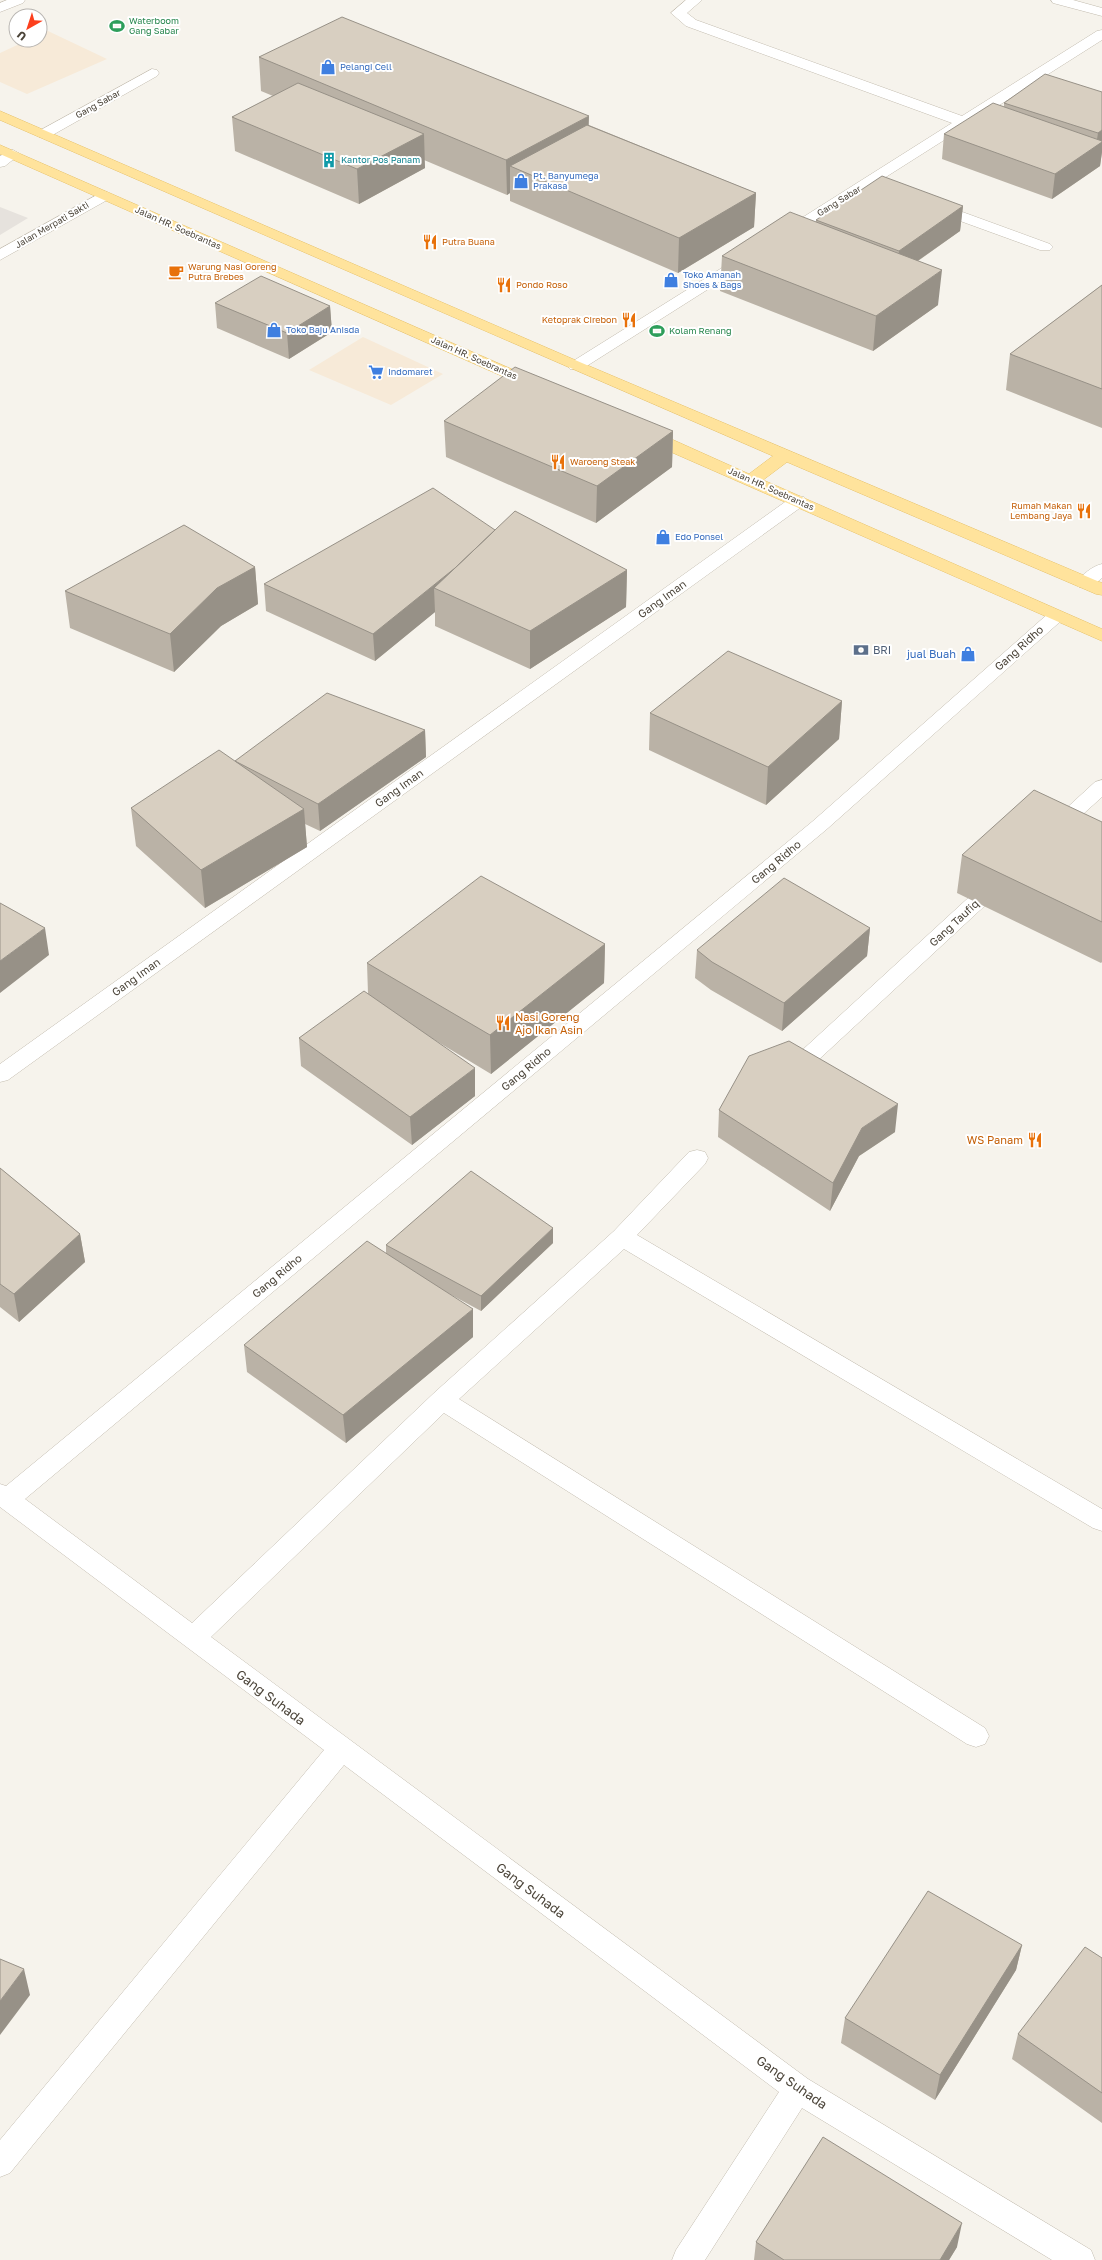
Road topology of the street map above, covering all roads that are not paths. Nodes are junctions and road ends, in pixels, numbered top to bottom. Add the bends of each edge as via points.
1 (18, 0) edge
2 (695, 0) edge
3 (1058, 0) edge
4 (0, 8) edge
5 (1102, 12) edge
6 (1102, 34) edge
7 (152, 73) dead end
8 (0, 115) edge
9 (964, 122) junction
10 (44, 134) junction
11 (4, 155) edge
12 (868, 183) junction
13 (882, 188) edge
14 (104, 196) junction
15 (919, 201) edge
16 (1045, 247) dead end
17 (0, 255) edge
18 (576, 366) junction
19 (548, 391) edge
20 (628, 426) edge
21 (784, 456) junction
22 (751, 480) junction
23 (798, 502) junction
24 (1102, 569) edge
25 (1085, 583) junction
26 (1102, 590) edge
27 (1056, 616) junction
28 (1102, 636) edge
29 (1102, 786) edge
30 (1038, 845) edge
31 (1015, 867) edge
32 (806, 1059) edge
33 (0, 1075) edge
34 (697, 1158) dead end
35 (622, 1237) junction
36 (442, 1400) junction
37 (4, 1496) edge
38 (1102, 1521) edge
39 (193, 1638) junction
40 (976, 1736) dead end
41 (341, 1749) junction
42 (798, 2089) junction
43 (0, 2163) edge
44 (687, 2260) edge
45 (1080, 2260) edge

1 - 4 street
2 - 9 street via 678,13 691,23
3 - 5 street
6 - 9 street, Gang Sabar
7 - 10 street, Gang Sabar
8 - 10 main road
9 - 12 street, Gang Sabar
10 - 18 main road
11 - 14 main road, Jalan HR. Soebrantas
12 - 13 street
12 - 18 street, Gang Sabar
14 - 17 street, Jalan Merpati Sakti
14 - 19 main road, Jalan HR. Soebrantas
15 - 16 street
18 - 21 main road
20 - 22 main road, Jalan HR. Soebrantas
21 - 22 main road
21 - 25 main road
22 - 23 main road, Jalan HR. Soebrantas
23 - 27 main road, Jalan HR. Soebrantas
23 - 33 street, Gang Iman
24 - 25 street
25 - 26 main road
27 - 28 main road, Jalan HR. Soebrantas
27 - 37 street, Gang Ridho via 820,825
29 - 30 street
31 - 32 street, Gang Taufiq
34 - 35 street
35 - 36 street
35 - 38 street
36 - 39 street
36 - 40 street
37 - 39 street, Gang Suhada
39 - 41 street, Gang Suhada
41 - 42 street, Gang Suhada
41 - 43 street
42 - 44 street
42 - 45 street, Gang Suhada

